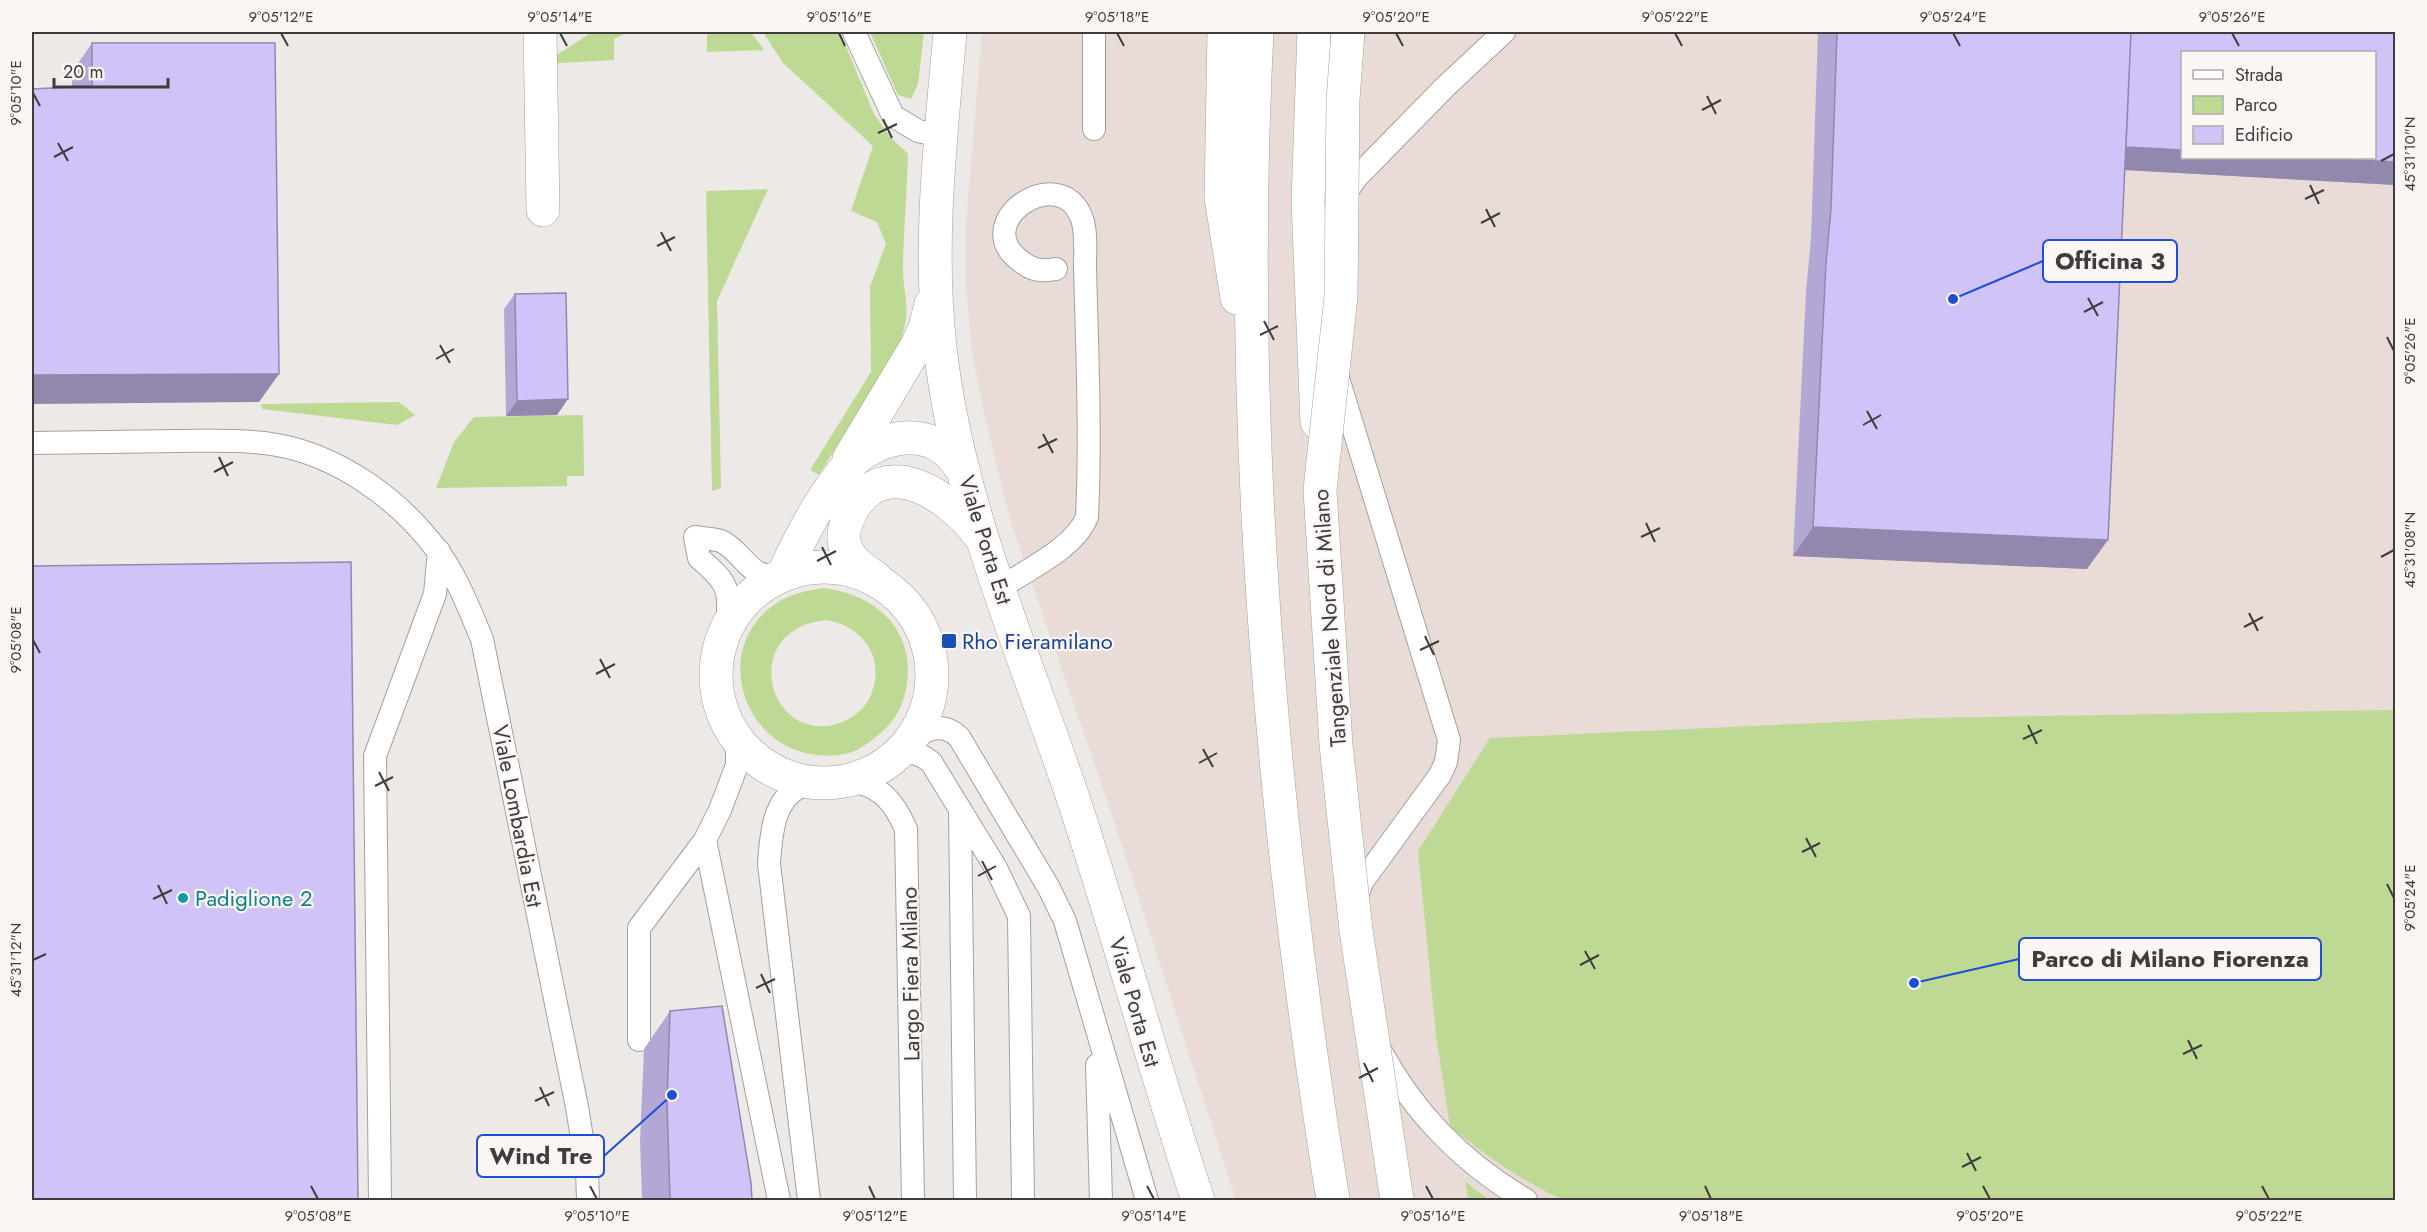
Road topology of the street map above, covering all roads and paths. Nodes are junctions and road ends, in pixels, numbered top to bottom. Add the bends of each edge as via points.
1 (540, 32) edge
2 (854, 32) edge
3 (950, 32) edge
4 (1094, 32) edge
5 (1224, 32) edge
6 (1257, 32) edge
7 (1314, 32) edge
8 (1348, 32) edge
9 (1504, 32) edge
10 (1094, 129) dead end
11 (941, 136) junction
12 (543, 210) dead end
13 (1056, 269) dead end
14 (935, 279) junction
15 (1255, 409) junction
16 (32, 443) edge
17 (964, 472) junction
18 (841, 473) junction
19 (1320, 490) junction
20 (983, 541) junction
21 (439, 551) junction
22 (783, 575) junction
23 (882, 583) junction
24 (1000, 588) junction
25 (727, 627) junction
26 (727, 723) junction
27 (903, 749) junction
28 (849, 781) junction
29 (812, 783) junction
30 (960, 811) junction
31 (705, 840) junction
32 (1096, 1033) junction
33 (639, 1040) dead end
34 (380, 1200) edge
35 (588, 1200) edge
36 (779, 1200) edge
37 (809, 1200) edge
38 (913, 1200) edge
39 (965, 1200) edge
40 (1023, 1200) edge
41 (1101, 1200) edge
42 (1147, 1200) edge
43 (1198, 1200) edge
44 (1333, 1200) edge
45 (1397, 1200) edge
46 (1526, 1200) edge

1 - 12 main road
2 - 11 lane via 893,116 918,131
3 - 11 main road, Viale Porta Est
4 - 10 lane
5 - 15 main road via 1221,197
6 - 15 main road
7 - 19 main road, Tangenziale Nord di Milano, bridge via 1308,201
8 - 19 main road, bridge via 1343,100 1341,296
9 - 46 lane via 1356,178 1334,210 1324,236 1320,297 1339,381 1449,740 1440,774 1362,882 1347,935 1348,973 1360,1010 1400,1083 1446,1141 1498,1184
11 - 14 main road, Viale Porta Est
13 - 24 lane via 1041,272 1027,266 1012,254 1006,238 1007,220 1017,205 1039,195 1058,195 1072,202 1082,216 1087,517 1081,532 1068,545
14 - 17 main road, Viale Porta Est via 940,348
14 - 18 main road via 925,328
15 - 44 main road via 1274,746 1296,950
16 - 21 lane, Viale Lombardia Est via 278,445 320,457 356,476 395,505
17 - 18 main road via 942,447 906,437 878,444
17 - 20 main road, Viale Porta Est
18 - 22 main road via 798,542
19 - 45 main road, Tangenziale Nord di Milano, bridge via 1336,744 1356,930
20 - 23 main road via 960,513 921,486 902,481 880,486 853,508 846,522 844,545 858,565
20 - 24 main road, Viale Porta Est
21 - 34 lane via 435,594 375,756
21 - 35 lane, Viale Lombardia Est via 482,639 577,1107
22 - 23 main road via 827,566
22 - 25 main road via 742,603
22 - 25 lane via 759,574 723,541 695,537 699,558 718,574 729,593
23 - 27 main road via 909,606 927,636 933,672 928,707
24 - 43 main road, Viale Porta Est via 1097,869 1160,1087
25 - 26 main road via 717,658 717,691
26 - 29 main road via 746,751 775,772
26 - 31 lane via 737,750 737,765
27 - 28 main road via 873,772
27 - 30 lane via 931,762
27 - 32 lane via 938,727 946,727 959,737 1065,921
28 - 29 main road
28 - 38 lane, Largo Fiera Milano via 864,782 890,799 908,841
29 - 37 lane via 792,789 780,805 768,864
30 - 39 lane
30 - 40 lane via 996,868 1019,916
31 - 33 lane via 639,928
31 - 36 lane
32 - 41 lane
32 - 42 lane

